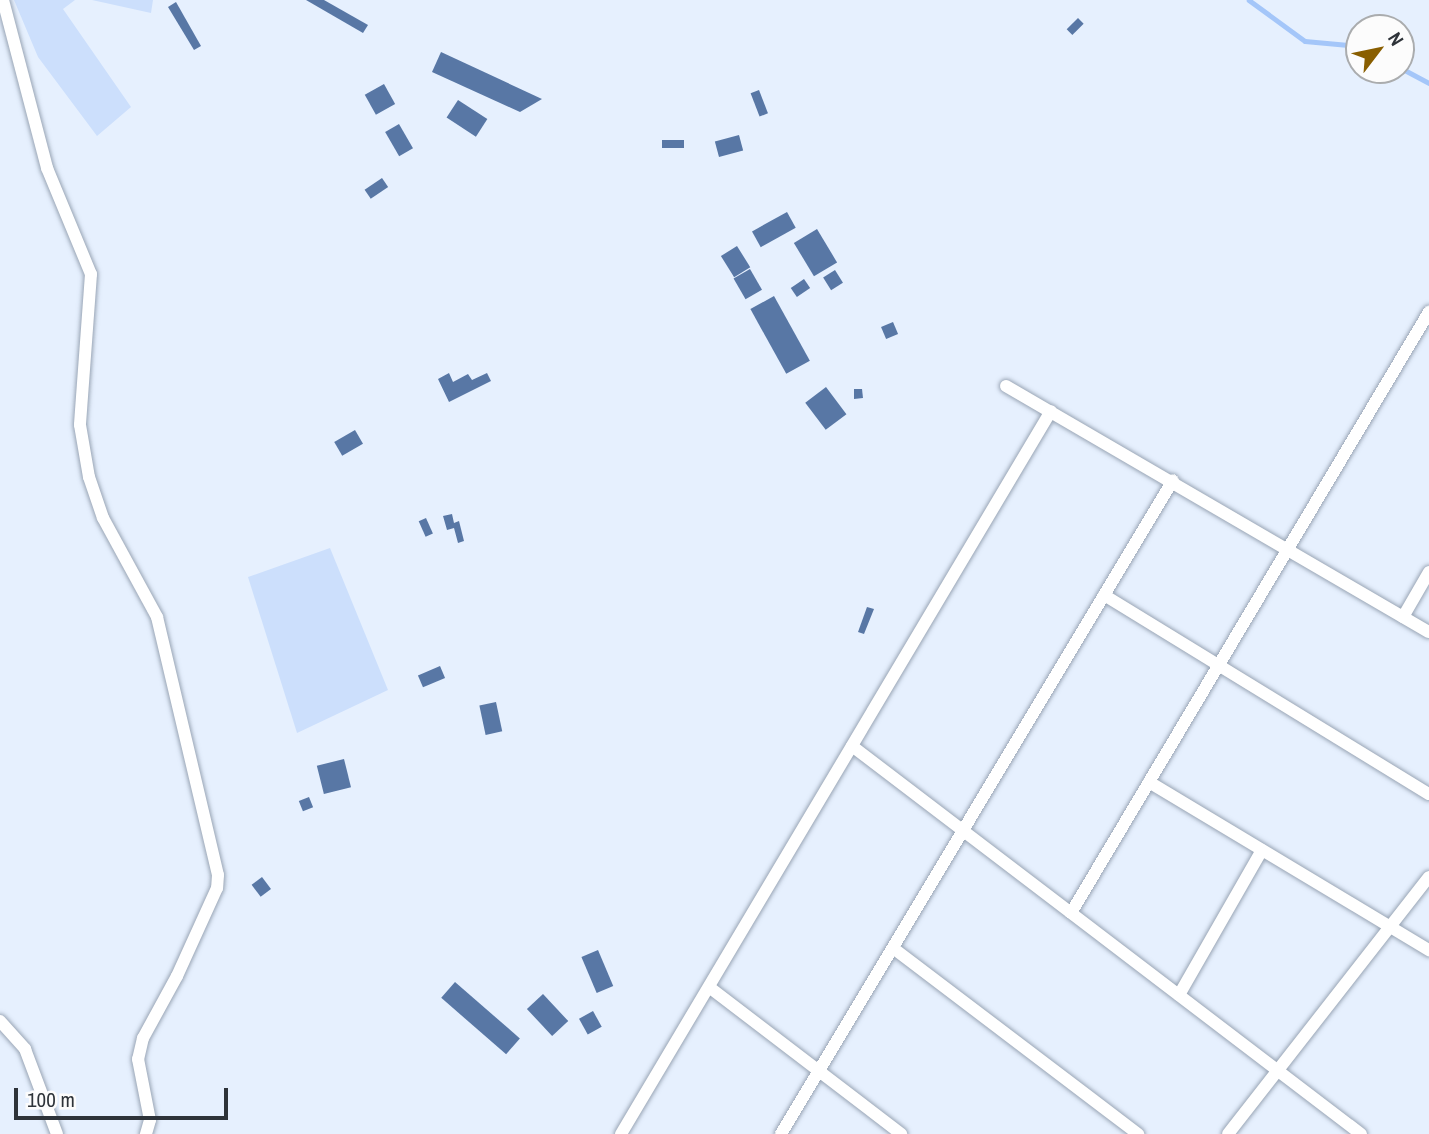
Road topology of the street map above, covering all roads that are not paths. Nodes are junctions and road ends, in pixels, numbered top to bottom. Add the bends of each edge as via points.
1 (3, 0) edge
2 (1429, 312) edge
3 (1006, 386) dead end
4 (1051, 411) junction
5 (1173, 480) junction
6 (1288, 549) junction
7 (1429, 572) edge
8 (1104, 595) junction
9 (1403, 617) junction
10 (1429, 632) edge
11 (1219, 665) junction
12 (852, 746) junction
13 (1149, 782) junction
14 (1429, 794) edge
15 (963, 831) junction
16 (1262, 850) junction
17 (1429, 877) edge
18 (1071, 913) junction
19 (1390, 927) junction
20 (893, 948) junction
21 (1429, 950) edge
22 (709, 987) junction
23 (1179, 995) junction
24 (0, 1021) edge
25 (1278, 1071) junction
26 (819, 1072) junction
27 (57, 1134) edge
28 (146, 1134) edge
29 (621, 1134) edge
30 (781, 1134) edge
31 (901, 1134) edge
32 (1138, 1134) edge
33 (1228, 1134) edge
34 (1361, 1134) edge

1 - 28 street via 47,168 91,274 80,425 89,477 103,518 157,617 218,875 217,888 177,976 143,1038 138,1059 150,1119
2 - 6 street
3 - 4 street
4 - 5 street
4 - 12 street
5 - 6 street
5 - 8 street
6 - 9 street
6 - 11 street
7 - 9 street
8 - 11 street
8 - 15 street
9 - 10 street
11 - 13 street
11 - 14 street
12 - 15 street
12 - 22 street
13 - 16 street
13 - 18 street
15 - 18 street
15 - 20 street
16 - 19 street
16 - 23 street
17 - 19 street
18 - 23 street
19 - 21 street
19 - 25 street
20 - 26 street
20 - 32 street
22 - 26 street
22 - 29 street
23 - 25 street
24 - 27 street via 25,1048
25 - 33 street
25 - 34 street
26 - 30 street
26 - 31 street

